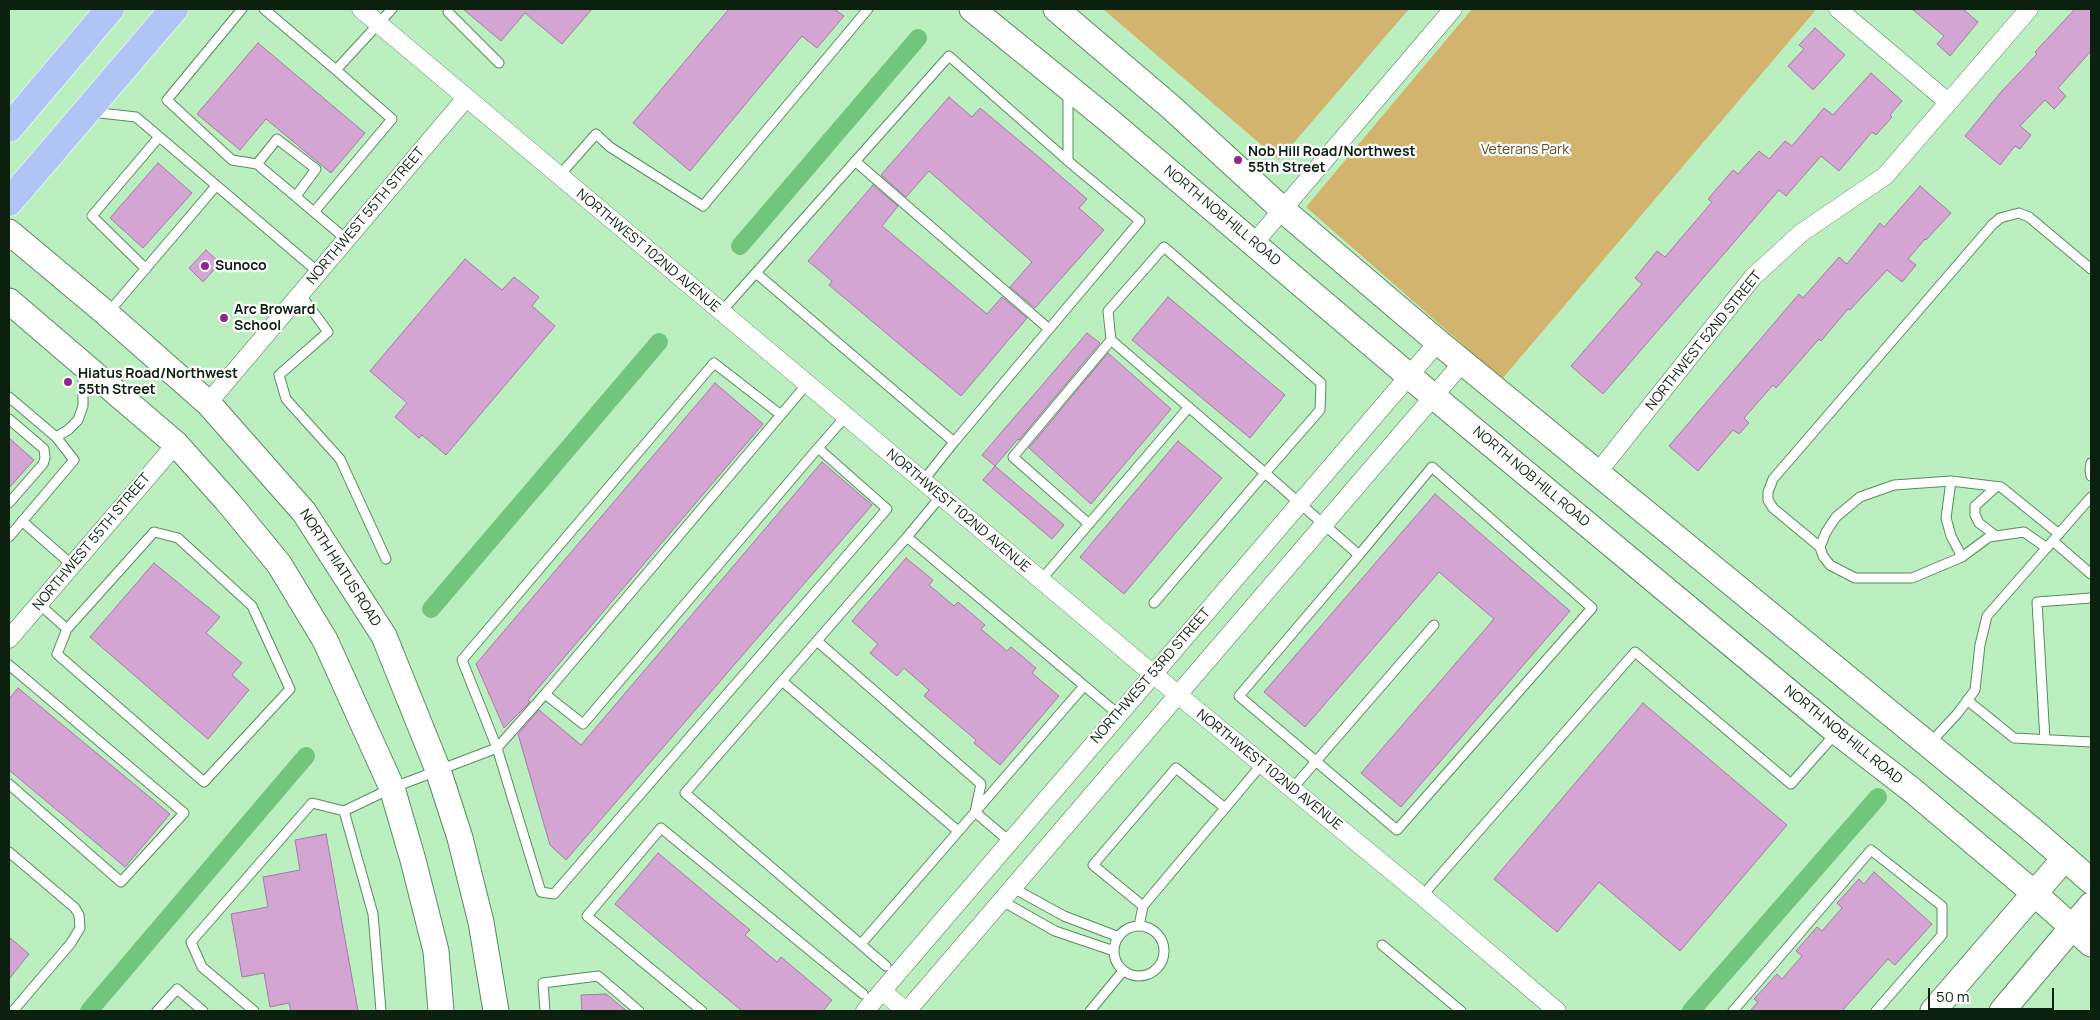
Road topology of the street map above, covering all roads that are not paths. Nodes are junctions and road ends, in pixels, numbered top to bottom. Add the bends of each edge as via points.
1 (110, 9) edge
2 (174, 9) edge
3 (242, 9) edge
4 (264, 9) edge
5 (361, 9) edge
6 (392, 9) edge
7 (449, 9) edge
8 (868, 9) edge
9 (972, 9) edge
10 (1056, 9) edge
11 (1453, 9) edge
12 (1838, 9) edge
13 (2029, 9) edge
14 (379, 24) junction
15 (499, 62) dead end
16 (336, 70) junction
17 (1068, 88) junction
18 (466, 98) junction
19 (1948, 102) junction
20 (85, 112) junction
21 (9, 128) edge
22 (159, 137) junction
23 (855, 161) junction
24 (1068, 161) junction
25 (257, 164) junction
26 (558, 176) junction
27 (216, 186) junction
28 (296, 196) junction
29 (9, 202) edge
30 (1283, 210) junction
31 (314, 212) junction
32 (9, 232) edge
33 (346, 238) junction
34 (1254, 243) junction
35 (146, 269) junction
36 (2091, 269) edge
37 (318, 272) junction
38 (756, 273) junction
39 (300, 294) junction
40 (9, 300) edge
41 (721, 312) junction
42 (107, 314) junction
43 (1049, 329) junction
44 (1111, 340) junction
45 (1438, 342) junction
46 (1463, 362) junction
47 (82, 365) junction
48 (1409, 376) junction
49 (807, 384) junction
50 (1434, 396) junction
51 (9, 397) edge
52 (208, 403) junction
53 (1189, 407) junction
54 (780, 415) junction
55 (846, 416) junction
56 (9, 419) edge
57 (56, 437) junction
58 (954, 442) junction
59 (176, 444) junction
60 (818, 448) junction
61 (2091, 463) edge
62 (1598, 472) junction
63 (1265, 473) junction
64 (2091, 476) edge
65 (923, 481) junction
66 (1951, 481) junction
67 (1996, 487) junction
68 (941, 496) junction
69 (2091, 497) edge
70 (9, 503) edge
71 (1299, 503) junction
72 (22, 521) junction
73 (1089, 524) junction
74 (1324, 524) junction
75 (1996, 536) junction
76 (9, 537) edge
77 (907, 538) junction
78 (2053, 541) junction
79 (1820, 547) junction
80 (1358, 555) junction
81 (1962, 557) junction
82 (386, 559) dead end
83 (72, 565) junction
84 (2091, 574) edge
85 (1041, 580) junction
86 (2091, 598) edge
87 (1154, 603) dead end
88 (39, 604) junction
89 (1434, 624) dead end
90 (67, 629) junction
91 (9, 639) edge
92 (817, 641) junction
93 (9, 665) edge
94 (1153, 674) junction
95 (782, 681) junction
96 (1084, 686) junction
97 (545, 694) junction
98 (1178, 695) junction
99 (1967, 700) junction
100 (1118, 714) junction
101 (1837, 732) junction
102 (2045, 740) junction
103 (2091, 742) edge
104 (1928, 744) junction
105 (497, 748) junction
106 (1316, 761) junction
107 (1262, 764) junction
108 (438, 770) junction
109 (9, 784) edge
110 (392, 788) junction
111 (1292, 789) junction
112 (1225, 808) junction
113 (344, 811) junction
114 (975, 812) junction
115 (958, 831) junction
116 (1009, 841) junction
117 (9, 852) edge
118 (2065, 858) junction
119 (2091, 881) edge
120 (1013, 888) junction
121 (2035, 894) junction
122 (1422, 896) junction
123 (1002, 901) junction
124 (2091, 905) edge
125 (1143, 906) junction
126 (1139, 926) junction
127 (2072, 928) junction
128 (1119, 936) junction
129 (861, 944) junction
130 (2091, 944) edge
131 (1382, 945) dead end
132 (1114, 951) junction
133 (886, 966) dead end
134 (1123, 971) junction
135 (882, 991) junction
136 (864, 1002) edge
137 (1092, 1010) edge
138 (13, 1011) edge
139 (158, 1011) edge
140 (203, 1011) edge
141 (254, 1011) edge
142 (382, 1011) edge
143 (441, 1011) edge
144 (496, 1011) edge
145 (545, 1011) edge
146 (639, 1011) edge
147 (702, 1011) edge
148 (907, 1011) edge
149 (1461, 1011) edge
150 (1556, 1011) edge
151 (1733, 1011) edge
152 (1876, 1011) edge
153 (1933, 1011) edge
154 (2002, 1011) edge

1 - 21 highway
2 - 20 highway
3 - 25 lane via 167,100 232,160
4 - 16 lane
5 - 14 street, NORTHWEST 102ND AVENUE
6 - 14 lane
7 - 15 lane via 448,12
8 - 26 lane via 703,206 610,147 596,134
9 - 17 main road, NORTH NOB HILL ROAD
10 - 30 main road via 1172,108
11 - 30 street
12 - 19 street
13 - 19 street, NORTHWEST 52ND STREET
14 - 16 lane
14 - 18 street, NORTHWEST 102ND AVENUE
16 - 31 lane via 392,119
17 - 24 lane
17 - 34 main road, NORTH NOB HILL ROAD
18 - 26 street, NORTHWEST 102ND AVENUE
18 - 33 street, NORTHWEST 55TH STREET
19 - 62 street, NORTHWEST 52ND STREET via 1886,176 1800,233 1753,277
20 - 22 lane via 136,117
20 - 29 highway
22 - 27 lane
22 - 35 lane via 92,216
23 - 24 lane via 949,56
23 - 38 lane
23 - 43 lane
24 - 43 lane via 1140,221
25 - 28 lane
25 - 28 lane via 277,139 316,169
26 - 41 street, NORTHWEST 102ND AVENUE
27 - 35 lane
27 - 37 lane
28 - 31 lane
30 - 34 street
30 - 45 main road
31 - 33 lane
32 - 42 main road, NORTH HIATUS ROAD
33 - 37 street, NORTHWEST 55TH STREET
34 - 48 main road, NORTH NOB HILL ROAD
35 - 42 lane
36 - 79 lane via 2024,215 2008,214 1992,225 1773,479 1768,492 1773,508
37 - 39 street, NORTHWEST 55TH STREET
38 - 41 lane
38 - 58 lane
39 - 52 street, NORTHWEST 55TH STREET
39 - 82 lane via 328,332 279,375 286,399 340,459
40 - 47 main road
41 - 49 street, NORTHWEST 102ND AVENUE
42 - 52 main road, NORTH HIATUS ROAD
43 - 58 lane
44 - 53 lane
44 - 63 lane via 1108,311 1164,247 1321,383 1320,410
44 - 73 lane via 1013,457
45 - 46 main road
45 - 48 street, NORTHWEST 53RD STREET
46 - 50 street
46 - 62 main road
47 - 57 lane via 83,406 78,420
47 - 59 main road
48 - 50 main road, NORTH NOB HILL ROAD
48 - 71 street, NORTHWEST 53RD STREET
49 - 54 lane
49 - 55 street, NORTHWEST 102ND AVENUE
50 - 74 street
50 - 101 main road, NORTH NOB HILL ROAD
51 - 57 lane
52 - 108 main road, NORTH HIATUS ROAD via 304,512 384,636
53 - 63 lane
53 - 73 lane
54 - 97 lane
54 - 105 lane via 714,363 462,660
55 - 60 lane
55 - 65 street, NORTHWEST 102ND AVENUE
56 - 70 lane via 44,450 45,458
57 - 72 lane via 74,460
58 - 65 lane
59 - 83 street, NORTHWEST 55TH STREET
59 - 110 main road via 279,564 325,640
60 - 97 lane via 582,724
60 - 105 lane via 887,509 554,894 541,892
61 - 64 lane
62 - 104 main road
63 - 71 lane
63 - 87 lane
65 - 68 street, NORTHWEST 102ND AVENUE
66 - 67 lane
66 - 79 lane via 1894,485 1860,497 1836,517
66 - 81 lane via 1946,518
67 - 75 lane via 1975,506 1979,523
67 - 78 lane via 2001,487
68 - 77 lane
68 - 85 street, NORTHWEST 102ND AVENUE
69 - 78 lane
71 - 74 lane
71 - 94 street, NORTHWEST 53RD STREET
72 - 76 lane
72 - 83 lane
73 - 85 lane
74 - 80 lane
74 - 98 street
75 - 78 lane via 2024,532
75 - 81 lane via 1989,537
77 - 92 lane
77 - 96 lane
78 - 84 lane
78 - 99 lane via 1987,616 1975,690
79 - 81 lane via 1830,565 1855,578 1912,578
80 - 106 lane via 1239,696
80 - 106 lane via 1432,467 1592,608 1397,830
83 - 88 street, NORTHWEST 55TH STREET
85 - 94 street, NORTHWEST 102ND AVENUE
86 - 102 lane via 2037,602
88 - 90 lane
88 - 91 street, NORTHWEST 55TH STREET
89 - 106 lane
90 - 90 lane via 154,532 178,538 252,606 290,689 204,782 57,654
92 - 95 lane
92 - 114 lane via 981,784
93 - 109 lane via 184,813 121,882
94 - 98 street, NORTHWEST 102ND AVENUE
94 - 100 street, NORTHWEST 53RD STREET
95 - 115 lane
95 - 129 lane via 685,793
96 - 100 lane
96 - 114 lane
97 - 105 lane
98 - 107 street, NORTHWEST 102ND AVENUE
98 - 120 street
99 - 102 lane via 2014,738
99 - 104 lane
100 - 116 street, NORTHWEST 53RD STREET
101 - 121 main road, NORTH NOB HILL ROAD via 1912,790
101 - 122 lane via 1791,784 1634,652
102 - 103 lane
104 - 118 main road
105 - 108 lane
106 - 111 lane
107 - 111 street, NORTHWEST 102ND AVENUE
107 - 112 lane
108 - 110 lane
108 - 144 main road, NORTH HIATUS ROAD via 460,838 481,922
110 - 113 lane
110 - 143 main road via 436,951
111 - 122 street, NORTHWEST 102ND AVENUE
112 - 125 lane
112 - 125 lane via 1176,768 1093,865
113 - 141 lane via 312,803 191,942 202,967
113 - 142 lane via 373,914
114 - 115 lane
114 - 116 lane
115 - 129 lane
116 - 135 street, NORTHWEST 53RD STREET
117 - 138 lane via 75,908 80,928
118 - 119 main road
118 - 121 main road
120 - 123 street
120 - 128 lane via 1064,916
121 - 127 main road, NORTH NOB HILL ROAD
121 - 153 main road
122 - 150 street, NORTHWEST 102ND AVENUE
123 - 132 lane via 1056,931
123 - 148 street
124 - 127 main road
125 - 126 lane
126 - 128 lane
126 - 134 lane via 1159,936 1163,944 1162,959 1146,975
127 - 130 main road, NORTH NOB HILL ROAD
127 - 154 main road
128 - 132 lane
129 - 133 lane
131 - 149 lane
132 - 134 lane
134 - 137 lane
135 - 136 street, NORTHWEST 53RD STREET
135 - 148 street
136 - 147 lane via 661,828 587,916
139 - 140 lane via 177,989
145 - 146 lane via 544,983 598,976
151 - 152 lane via 1871,850 1942,906 1942,935

